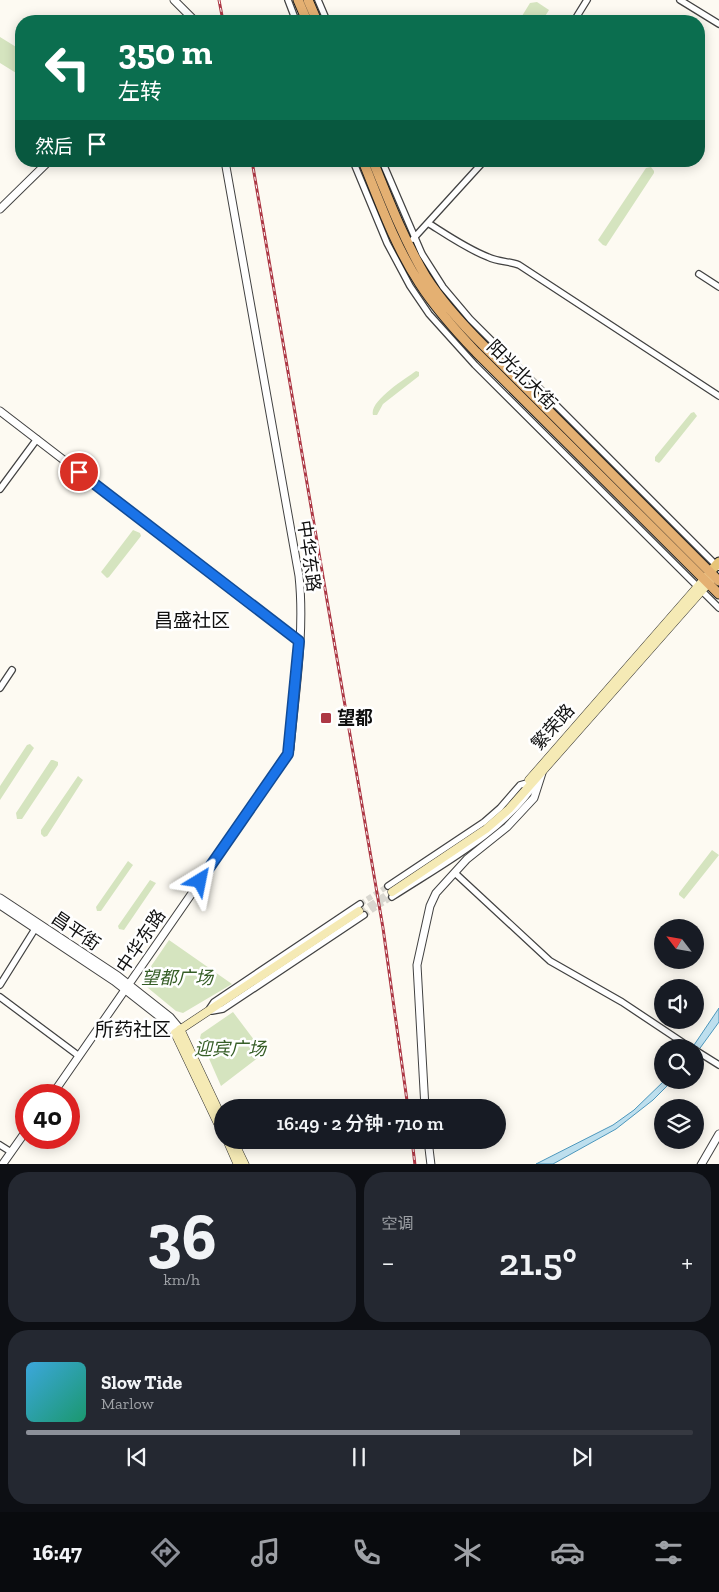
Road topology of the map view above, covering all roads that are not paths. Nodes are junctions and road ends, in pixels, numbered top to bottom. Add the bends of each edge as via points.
1 (174, 0) edge
2 (288, 0) edge
3 (298, 0) edge
4 (308, 0) edge
5 (318, 0) edge
6 (587, 0) edge
7 (680, 0) edge
8 (188, 15) edge
9 (294, 15) edge
10 (304, 15) edge
11 (314, 15) edge
12 (324, 15) edge
13 (578, 15) edge
14 (704, 15) edge
15 (705, 15) edge
16 (719, 24) edge
17 (43, 167) edge
18 (226, 167) edge
19 (355, 167) edge
20 (365, 167) edge
21 (376, 167) edge
22 (385, 167) edge
23 (479, 167) edge
24 (0, 209) edge
25 (428, 223) junction
26 (415, 237) junction
27 (408, 244) junction
28 (699, 274) dead end
29 (719, 287) edge
30 (719, 396) edge
31 (0, 411) edge
32 (36, 439) junction
33 (0, 489) edge
34 (712, 576) edge
35 (719, 594) edge
36 (719, 608) edge
37 (299, 641) junction
38 (12, 670) dead end
39 (0, 688) edge
40 (542, 773) junction
41 (454, 873) junction
42 (0, 898) edge
43 (0, 906) edge
44 (360, 911) tunnel mouth
45 (35, 929) junction
46 (0, 985) edge
47 (127, 987) junction
48 (0, 997) edge
49 (178, 1032) junction
50 (680, 1039) edge
51 (79, 1056) junction
52 (704, 1056) edge
53 (719, 1065) edge
54 (60, 1084) edge
55 (424, 1099) edge
56 (214, 1102) edge
57 (214, 1114) edge
58 (719, 1134) edge
59 (0, 1145) edge
60 (15, 1146) edge
61 (230, 1149) edge
62 (238, 1149) edge
63 (429, 1149) edge
64 (11, 1152) junction
65 (2, 1164) edge
66 (238, 1164) edge
67 (245, 1164) edge
68 (431, 1164) edge
69 (701, 1164) edge

1 - 8 street
2 - 9 street
3 - 10 highway
4 - 11 highway
5 - 12 street
6 - 13 street
7 - 14 street
15 - 16 street
17 - 24 street
18 - 37 street, 中华东路 via 299,576
19 - 34 street via 387,243 429,314 474,363
20 - 34 highway, 阳光北大街 via 400,250 444,318
21 - 27 highway, 阳光北大街
22 - 26 street
23 - 25 street
25 - 26 street
25 - 30 street via 490,259 519,265
26 - 27 street
26 - 34 street via 434,273 470,320
27 - 34 highway, 阳光北大街 via 432,286 463,325
28 - 29 street
31 - 32 street
32 - 33 street
32 - 37 street
34 - 35 highway
34 - 36 street
34 - 40 main road, 繁荣路
34 - 40 main road, 繁荣路 via 507,807 390,891 492,825
37 - 47 street, 中华东路 via 288,754
38 - 39 street
40 - 41 street via 534,798 507,827
41 - 50 street via 550,961
41 - 55 street via 430,906 416,965
42 - 47 street, 昌平街
43 - 45 street, 昌平街
44 - 49 main road
45 - 46 street
45 - 47 street, 昌平街
47 - 49 street, 昌平街 via 170,1017
47 - 51 street, 中华东路
48 - 51 street
49 - 56 main road
49 - 57 main road
51 - 54 street, 中华东路
52 - 53 street
58 - 69 street
59 - 64 street
60 - 64 street
61 - 66 main road
62 - 67 main road
63 - 68 street
64 - 65 street

